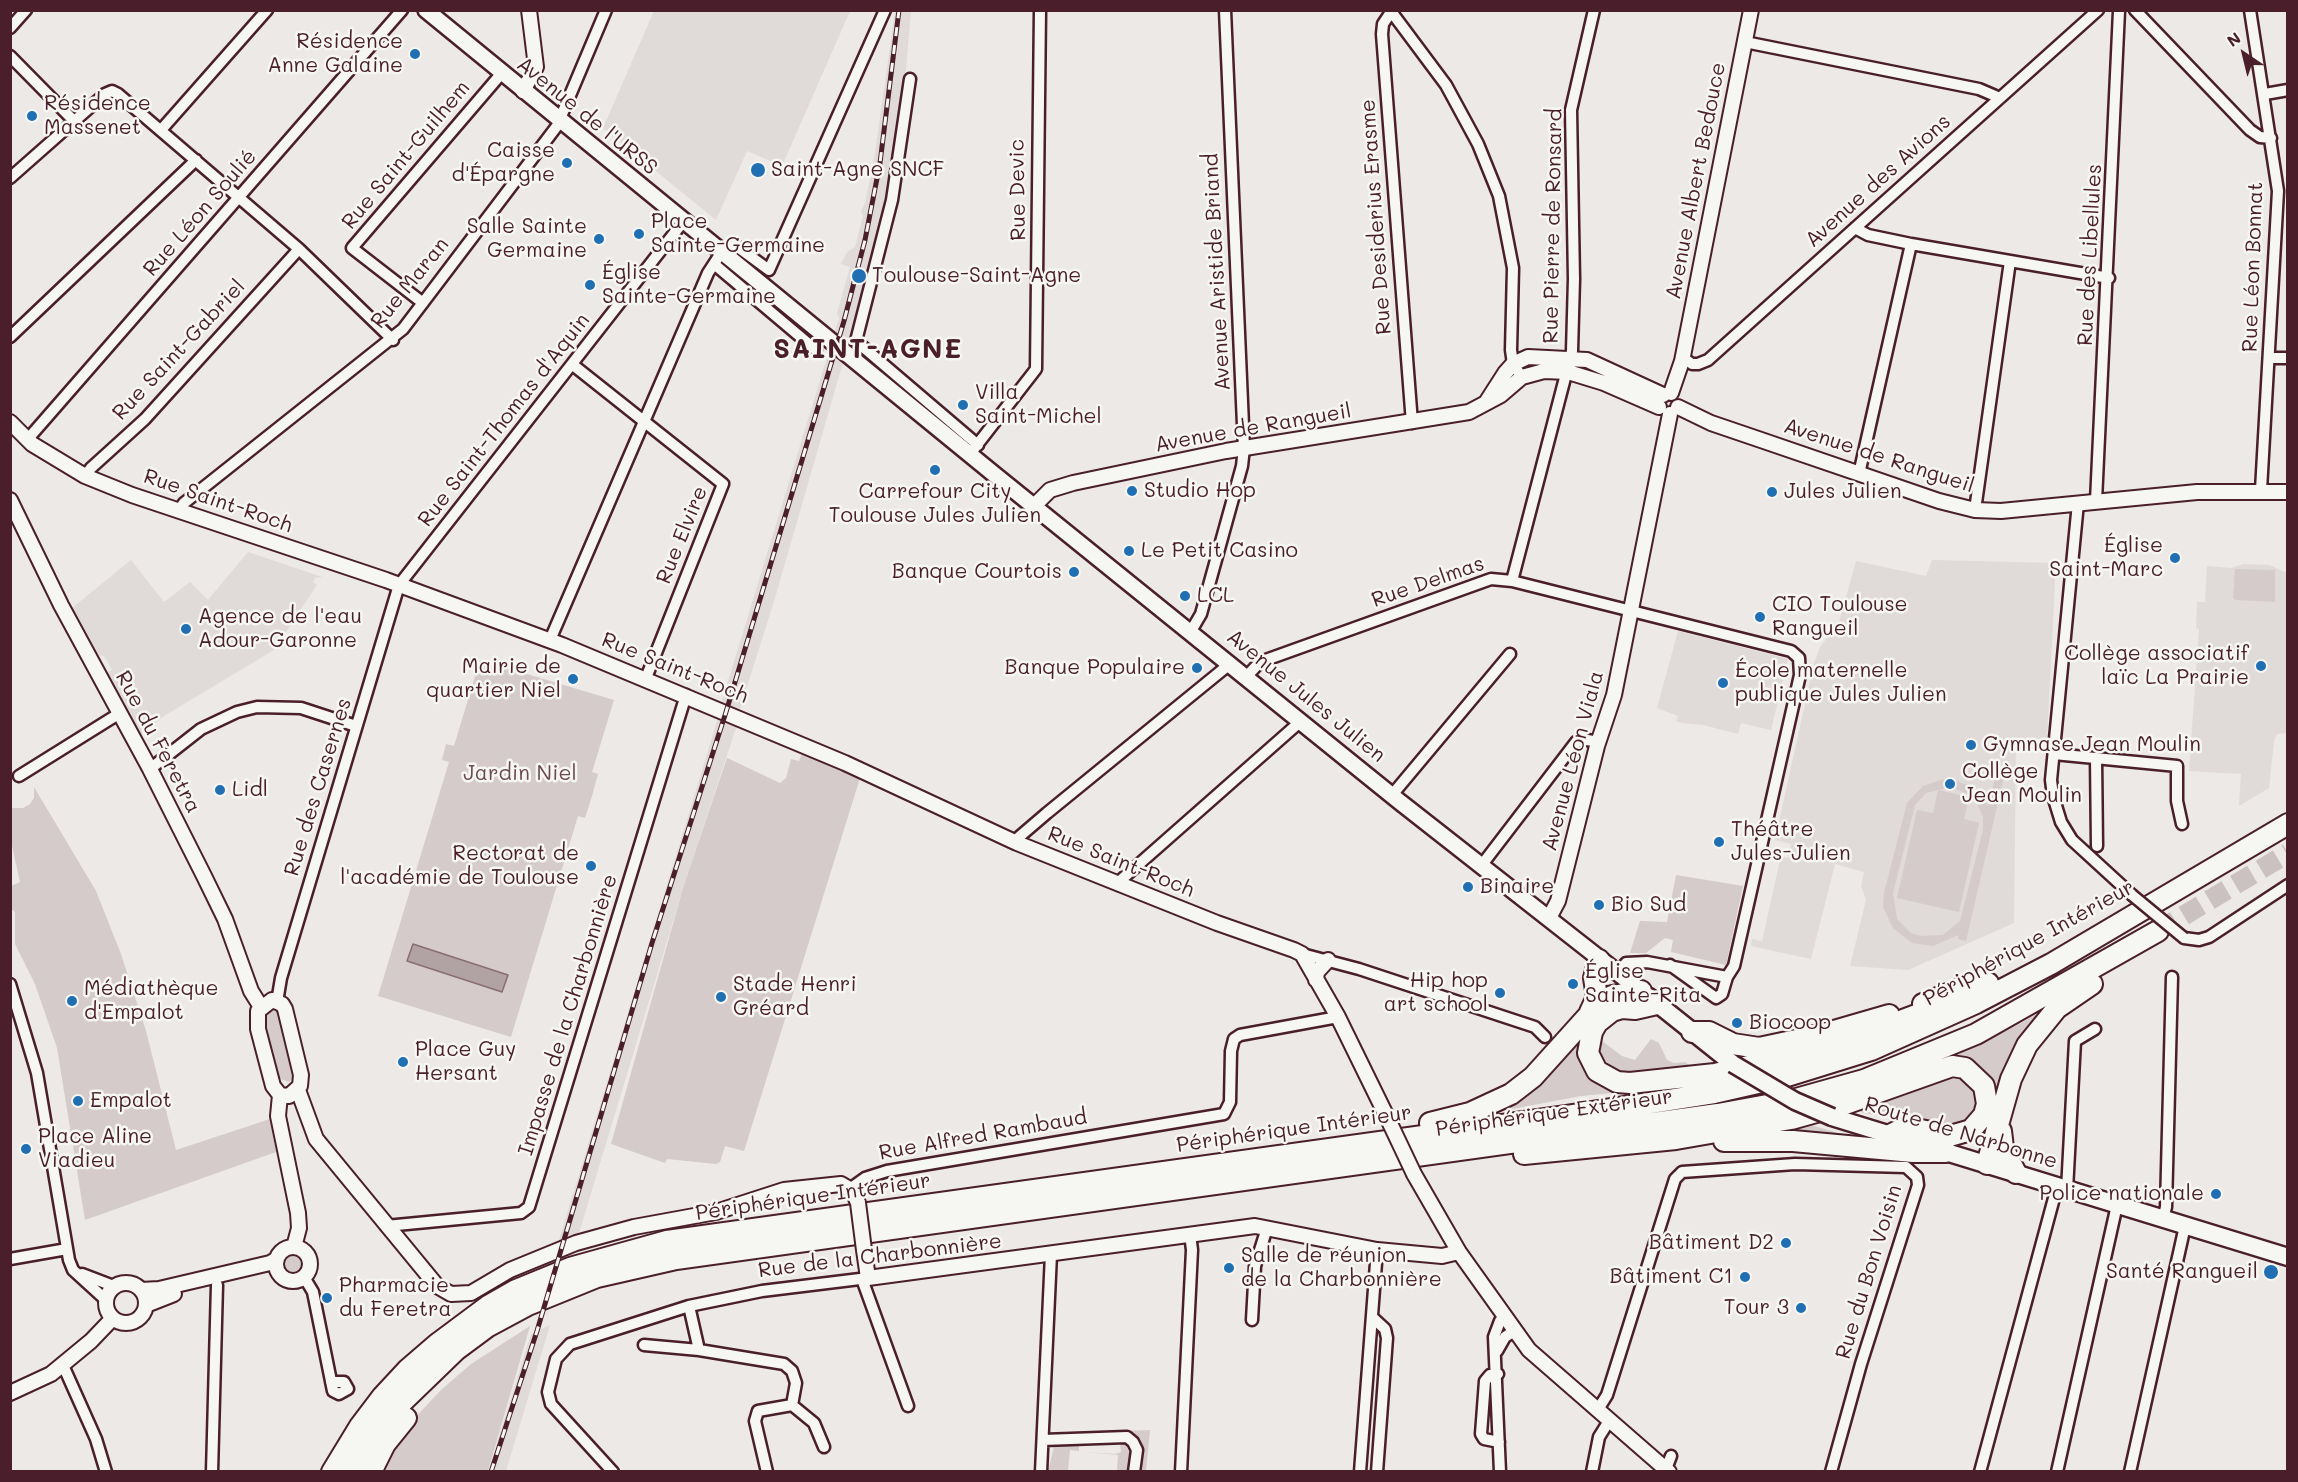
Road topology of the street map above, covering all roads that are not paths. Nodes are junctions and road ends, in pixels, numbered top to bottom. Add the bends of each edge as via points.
1 (26, 10) edge
2 (267, 10) edge
3 (426, 10) edge
4 (529, 10) edge
5 (606, 10) edge
6 (885, 10) edge
7 (1040, 10) edge
8 (1225, 10) edge
9 (1594, 10) edge
10 (1752, 10) edge
11 (2098, 10) edge
12 (2113, 10) edge
13 (2135, 10) edge
14 (2250, 10) edge
15 (1391, 11) edge
16 (2120, 11) edge
17 (401, 12) edge
18 (10, 28) edge
19 (1746, 42) junction
20 (10, 56) edge
21 (501, 74) junction
22 (910, 79) dead end
23 (2288, 90) edge
24 (523, 91) junction
25 (2265, 94) junction
26 (2000, 98) junction
27 (560, 121) junction
28 (75, 122) junction
29 (2270, 125) junction
30 (161, 130) junction
31 (2250, 130) junction
32 (2271, 138) junction
33 (196, 160) junction
34 (10, 178) edge
35 (239, 198) junction
36 (683, 222) junction
37 (1855, 228) junction
38 (2282, 230) edge
39 (1911, 244) junction
40 (299, 249) junction
41 (718, 258) junction
42 (2010, 261) junction
43 (2109, 278) junction
44 (423, 303) junction
45 (10, 337) edge
46 (393, 340) junction
47 (816, 350) dead end
48 (1571, 357) junction
49 (1682, 357) junction
50 (2269, 358) junction
51 (2288, 358) edge
52 (853, 360) joint
53 (1513, 364) junction
54 (573, 365) junction
55 (1568, 372) junction
56 (1522, 378) junction
57 (1670, 402) junction
58 (1484, 406) junction
59 (644, 420) junction
60 (10, 422) edge
61 (1412, 423) junction
62 (27, 440) junction
63 (1244, 448) junction
64 (974, 450) junction
65 (1859, 474) junction
66 (85, 476) junction
67 (2261, 490) junction
68 (2288, 492) edge
69 (10, 500) edge
70 (2096, 501) junction
71 (2078, 503) junction
72 (1035, 505) junction
73 (179, 510) junction
74 (1975, 510) junction
75 (1512, 581) junction
76 (399, 585) junction
77 (1631, 612) junction
78 (1191, 631) junction
79 (550, 640) junction
80 (1510, 654) dead end
81 (1231, 663) junction
82 (1247, 676) junction
83 (645, 678) junction
84 (686, 695) junction
85 (120, 713) junction
86 (1301, 721) junction
87 (356, 726) junction
88 (1597, 746) junction
89 (2054, 754) junction
90 (2096, 758) junction
91 (150, 769) junction
92 (19, 776) dead end
93 (1392, 795) junction
94 (2182, 824) dead end
95 (2288, 824) edge
96 (1017, 843) junction
97 (2257, 843) junction
98 (2097, 846) dead end
99 (1481, 866) junction
100 (1119, 885) junction
101 (2288, 885) edge
102 (1549, 918) junction
103 (1302, 954) junction
104 (1328, 960) junction
105 (1599, 960) junction
106 (1670, 965) junction
107 (1618, 973) junction
108 (1726, 977) junction
109 (2172, 977) dead end
110 (1316, 980) junction
111 (1988, 983) junction
112 (10, 984) edge
113 (1641, 991) junction
114 (277, 1002) junction
115 (1657, 1004) junction
116 (261, 1006) junction
117 (1587, 1016) junction
118 (1338, 1017) junction
119 (2095, 1029) dead end
120 (1692, 1032) junction
121 (1545, 1037) dead end
122 (1732, 1064) joint
123 (298, 1090) junction
124 (280, 1095) junction
125 (2001, 1122) junction
126 (1892, 1134) junction
127 (1676, 1139) junction
128 (1365, 1143) junction
129 (1946, 1152) junction
130 (1438, 1153) junction
131 (1988, 1164) junction
132 (2016, 1173) junction
133 (851, 1188) junction
134 (2062, 1189) junction
135 (2117, 1205) junction
136 (2163, 1219) junction
137 (386, 1226) junction
138 (2185, 1226) junction
139 (1267, 1228) junction
140 (1190, 1234) junction
141 (294, 1247) junction
142 (67, 1249) junction
143 (1377, 1250) junction
144 (1459, 1252) junction
145 (1051, 1254) junction
146 (2288, 1257) edge
147 (10, 1259) edge
148 (277, 1265) junction
149 (73, 1270) junction
150 (304, 1277) junction
151 (865, 1279) junction
152 (217, 1285) junction
153 (116, 1287) junction
154 (141, 1290) junction
155 (107, 1301) junction
156 (146, 1305) junction
157 (689, 1306) junction
158 (1372, 1317) junction
159 (113, 1318) junction
160 (1504, 1318) junction
161 (500, 1319) junction
162 (1252, 1320) dead end
163 (1514, 1331) junction
164 (644, 1345) dead end
165 (699, 1350) junction
166 (1496, 1354) junction
167 (62, 1363) junction
168 (1498, 1374) junction
169 (331, 1382) dead end
170 (10, 1393) edge
171 (792, 1405) junction
172 (908, 1406) dead end
173 (1597, 1411) junction
174 (1609, 1421) junction
175 (1043, 1440) junction
176 (1499, 1442) junction
177 (824, 1447) dead end
178 (1669, 1466) edge
179 (106, 1472) edge
180 (212, 1472) edge
181 (332, 1472) edge
182 (352, 1472) edge
183 (371, 1472) edge
184 (613, 1472) edge
185 (767, 1472) edge
186 (1041, 1472) edge
187 (1134, 1472) edge
188 (1181, 1472) edge
189 (1360, 1472) edge
190 (1377, 1472) edge
191 (1500, 1472) edge
192 (1592, 1472) edge
193 (1831, 1472) edge
194 (1980, 1472) edge
195 (2057, 1472) edge
196 (2130, 1472) edge

1 - 18 street
2 - 30 street
3 - 21 main road, Avenue de l'URSS
4 - 24 street via 536,67
5 - 27 street, Rue Maran
6 - 41 street via 769,270 735,244
7 - 64 street, Rue Devic via 1036,369
8 - 63 street, Avenue Aristide Briand
9 - 48 street, Rue Pierre de Ronsard via 1571,110
10 - 19 street, Avenue Albert Bedouce
11 - 26 street, Avenue des Avions
12 - 16 street
13 - 31 street
14 - 25 street, Rue Léon Bonnat
15 - 53 street via 1446,85 1478,144 1499,196 1513,268
15 - 61 street, Rue Desiderius Erasme via 1382,34
16 - 43 street, Rue des Libellules
17 - 35 street, Rue Léon Soulié
19 - 26 street via 1979,89
19 - 49 street, Avenue Albert Bedouce
20 - 28 street
21 - 24 main road, Avenue de l'URSS
21 - 44 street, Rue Saint-Guilhem via 352,248
22 - 64 street, Avenue Jules Julien via 882,249 857,335 859,346
23 - 25 street
24 - 27 main road, Avenue de l'URSS
25 - 29 street, Rue Léon Bonnat
26 - 37 street, Avenue des Avions
27 - 36 main road, Avenue de l'URSS
27 - 44 street, Rue Maran
28 - 30 street via 112,91
28 - 34 street
29 - 31 street
29 - 32 street, Rue Léon Bonnat
30 - 33 street
31 - 32 street
32 - 38 street, Rue Léon Bonnat
33 - 35 street
33 - 45 street
35 - 40 street
35 - 62 street, Rue Léon Soulié
36 - 41 main road, Avenue de l'URSS
36 - 54 street, Rue Saint-Thomas d'Aquin
37 - 39 street via 1868,235
37 - 49 street, Avenue des Avions via 1708,360 1692,364
38 - 50 street, Rue Léon Bonnat
39 - 42 street
39 - 65 street
40 - 46 street
40 - 66 street, Rue Saint-Gabriel via 145,419
41 - 47 street, Avenue de l'URSS
41 - 52 main road, Avenue de l'URSS
41 - 59 street
42 - 43 street
42 - 74 street
43 - 70 street, Rue des Libellules
44 - 46 street, Rue Maran
46 - 73 street, Rue Maran
48 - 53 street, Avenue de Rangueil via 1528,357
48 - 55 street, Rue Pierre de Ronsard
48 - 57 street, Avenue de Rangueil via 1607,367
49 - 57 street, Avenue Albert Bedouce
50 - 51 street
50 - 67 street, Rue Léon Bonnat
52 - 64 main road, Avenue Jules Julien
53 - 56 street
53 - 58 street
54 - 59 street, Rue Elvire
54 - 76 street, Rue Saint-Thomas d'Aquin
55 - 56 street, Avenue de Rangueil via 1544,371
55 - 57 street, Avenue de Rangueil
55 - 75 street, Rue Pierre de Ronsard
56 - 58 street, Avenue de Rangueil
57 - 65 street, Avenue de Rangueil via 1711,423
57 - 77 street, Avenue Albert Bedouce
58 - 61 street, Avenue de Rangueil
59 - 79 street
59 - 83 street, Rue Elvire via 723,484
60 - 62 street, Rue Saint-Roch
61 - 63 street, Avenue de Rangueil
62 - 66 street, Rue Saint-Roch
63 - 72 street, Avenue de Rangueil via 1058,487
63 - 78 street, Avenue Aristide Briand via 1201,614
64 - 72 main road, Avenue Jules Julien
65 - 74 street, Avenue de Rangueil
66 - 73 street, Rue Saint-Roch
67 - 68 street, Avenue de Rangueil
67 - 70 street, Avenue de Rangueil
69 - 85 street, Rue du Feretra
70 - 71 street, Avenue de Rangueil
71 - 74 street, Avenue de Rangueil
71 - 89 street
72 - 78 main road, Avenue Jules Julien
73 - 76 street, Rue Saint-Roch
75 - 77 street, Rue Delmas
75 - 82 street, Rue Delmas via 1491,579 1260,662
76 - 79 street, Rue Saint-Roch
76 - 87 street, Rue des Casernes
77 - 88 street, Avenue Léon Viala via 1614,695
77 - 108 street, Rue Delmas via 1791,651 1801,664 1734,966
78 - 81 main road, Avenue Jules Julien
79 - 83 street, Rue Saint-Roch
80 - 93 street
81 - 82 main road, Avenue Jules Julien
81 - 96 street via 1047,813
82 - 86 main road, Avenue Jules Julien
83 - 84 street, Rue Saint-Roch
84 - 96 street, Rue Saint-Roch
84 - 137 street, Impasse de la Charbonnière via 529,1207 521,1213
85 - 91 street, Rue du Feretra
85 - 92 street
86 - 93 main road, Avenue Jules Julien
86 - 100 street
87 - 91 street via 301,708 257,707 201,729
87 - 114 street, Rue des Casernes
88 - 99 street via 1593,741 1576,742
88 - 102 street, Avenue Léon Viala via 1558,901
89 - 90 street
89 - 101 street, bridge via 2053,796 2065,830 2078,848 2184,938 2209,937
90 - 94 street via 2177,766 2177,801
90 - 98 street
91 - 116 street, Rue du Feretra via 225,919 251,992
93 - 99 main road, Avenue Jules Julien
95 - 97 highway, Périphérique Intérieur
96 - 100 street, Rue Saint-Roch
97 - 111 highway via 2241,840
97 - 128 highway, Périphérique Intérieur via 2011,986 1914,1032 1845,1059 1714,1093
99 - 102 main road, Avenue Jules Julien
100 - 103 street, Rue Saint-Roch
102 - 105 main road, Avenue Jules Julien
103 - 104 street
103 - 110 street
104 - 110 street via 1317,972
104 - 121 street via 1535,1027
105 - 107 main road, Avenue Jules Julien
105 - 117 highway via 1594,978 1597,997
106 - 107 street via 1626,963
106 - 108 street
106 - 108 street via 1716,998 1722,994
107 - 113 main road, Avenue Jules Julien
109 - 136 street
110 - 118 street
111 - 115 highway via 1888,1028 1760,1065 1630,1083 1617,1082 1597,1071 1588,1053 1597,1023 1612,1011
111 - 120 highway via 1980,981 1895,1013 1776,1046 1746,1047 1709,1032
112 - 142 street via 37,1073
113 - 115 main road, Avenue Jules Julien
113 - 117 highway via 1612,996
114 - 116 street via 272,1000
114 - 123 street via 285,1009 297,1057 302,1081
115 - 120 main road, Avenue Jules Julien
116 - 124 street via 258,1029 270,1080
117 - 128 highway via 1533,1077 1496,1103 1446,1120 1384,1131
118 - 133 street, Rue Alfred Rambaud via 1234,1039 1230,1102 1224,1114 887,1171 865,1178
118 - 144 street, bridge via 1414,1174
119 - 134 street via 2075,1041
120 - 122 main road, Avenue Jules Julien
122 - 126 main road, Route de Narbonne, bridge via 1795,1101
123 - 124 street via 289,1096
123 - 137 street via 316,1139
124 - 141 street via 278,1116 298,1213
125 - 130 highway, Périphérique Extérieur via 2018,1060 2036,1031 2057,1008 2157,940 2158,931 1976,1034 1855,1083 1718,1114
125 - 131 highway
125 - 132 highway via 2003,1148
126 - 127 highway via 1906,1127 1950,1136 1971,1130 1984,1115 1984,1086 1965,1068 1952,1066 1791,1119
126 - 129 main road, Route de Narbonne
127 - 129 highway via 1793,1141
127 - 130 highway via 1460,1159
128 - 181 highway, Périphérique Intérieur via 667,1241 605,1256 516,1290 459,1326 408,1368 382,1397
129 - 131 main road, Route de Narbonne
130 - 161 highway, Périphérique Extérieur via 676,1259 597,1277
131 - 132 main road, Route de Narbonne
132 - 134 main road, Route de Narbonne
133 - 137 street via 835,1184 784,1190 716,1212 613,1232 538,1257 466,1294 451,1294 437,1286
133 - 151 street, bridge via 858,1203
134 - 135 main road, Route de Narbonne
134 - 194 street
135 - 136 main road, Route de Narbonne
135 - 195 street
136 - 138 main road, Route de Narbonne
138 - 146 main road, Route de Narbonne
138 - 196 street
139 - 140 street, Rue de la Charbonnière
139 - 143 street, Rue de la Charbonnière
139 - 162 street via 1255,1266
140 - 145 street, Rue de la Charbonnière
140 - 188 street
141 - 148 street via 284,1250
141 - 150 street via 309,1259
142 - 147 street
142 - 149 street
143 - 144 street, Rue de la Charbonnière via 1442,1256
143 - 158 street
144 - 160 street
145 - 151 street, Rue de la Charbonnière
145 - 175 street
148 - 150 street via 286,1280
148 - 152 street
148 - 154 street
149 - 153 street
149 - 155 street
150 - 169 street via 313,1292
151 - 157 street, Rue de la Charbonnière via 762,1291
151 - 172 street
152 - 156 street via 162,1297
152 - 180 street
153 - 154 street via 129,1284
153 - 155 street
154 - 156 street
155 - 159 street
156 - 159 street via 141,1317 130,1323
157 - 165 street
157 - 184 street, Rue de la Charbonnière via 570,1344 556,1359 548,1392 551,1404
158 - 189 street
158 - 190 street via 1385,1329 1387,1338
159 - 167 street
160 - 163 street
160 - 166 street via 1494,1337
161 - 182 highway, Périphérique Extérieur via 421,1382 374,1437
161 - 183 highway via 491,1336 462,1359 411,1412 385,1444
163 - 166 street via 1499,1344
163 - 173 street via 1529,1350
164 - 165 street
165 - 171 street via 784,1364 792,1371 796,1383
166 - 168 street
167 - 170 street via 51,1374
167 - 179 street via 96,1439
168 - 176 street
168 - 176 street via 1485,1381 1481,1434 1484,1439
171 - 177 street via 814,1423
171 - 185 street via 758,1411 755,1421
173 - 174 street
173 - 193 street, Rue du Bon Voisin via 1607,1395 1675,1179 1682,1172 1827,1165 1906,1167 1917,1177 1918,1185
174 - 178 street
174 - 192 street via 1599,1437
175 - 186 street
175 - 187 street via 1127,1437 1137,1450
176 - 191 street

